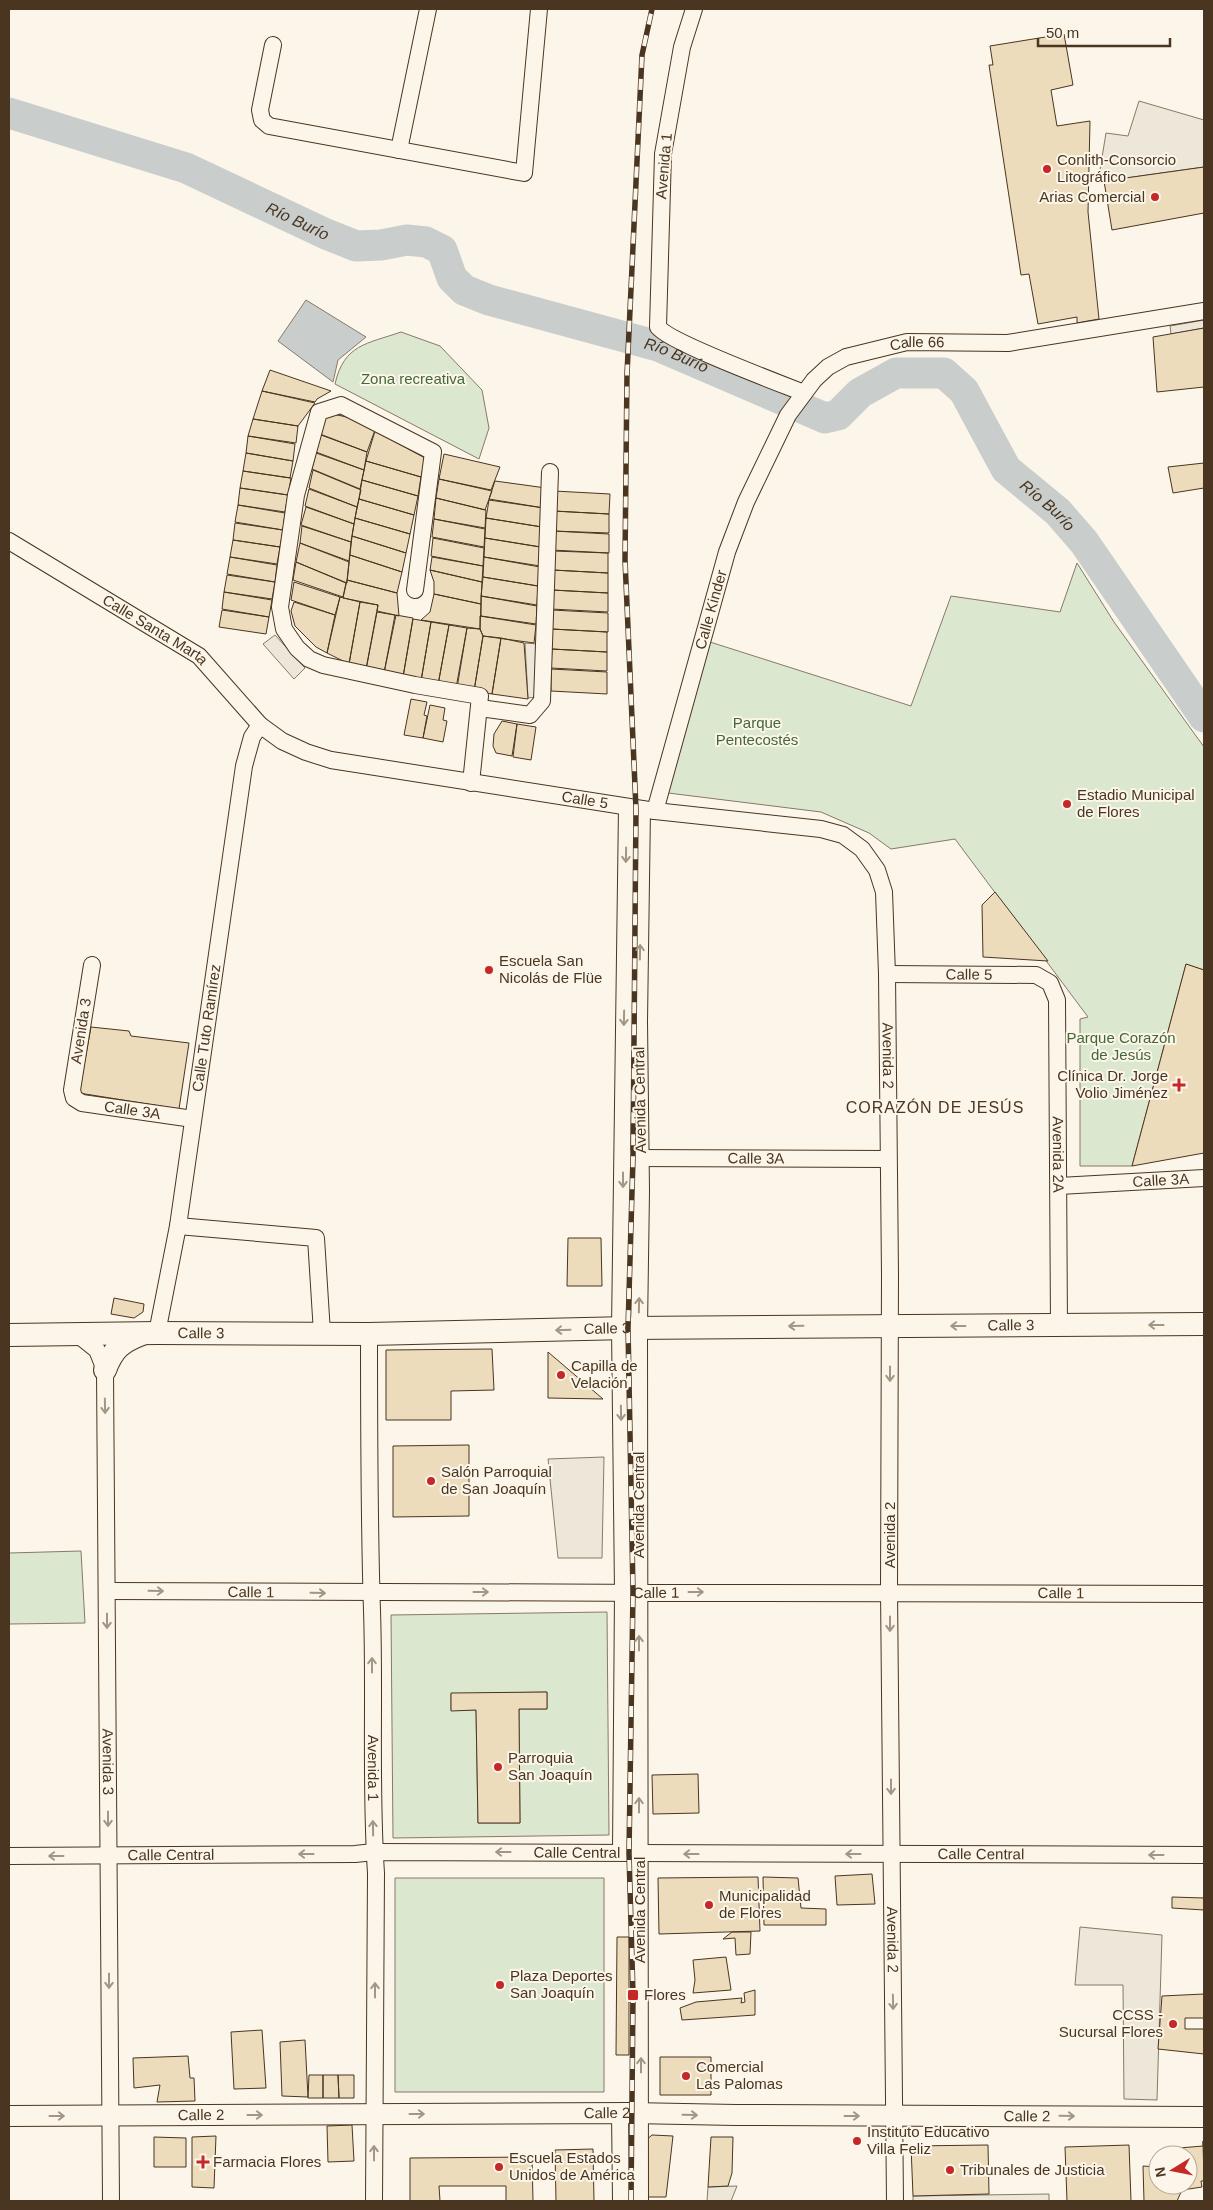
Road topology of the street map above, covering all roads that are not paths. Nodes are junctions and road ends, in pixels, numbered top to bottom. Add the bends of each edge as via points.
1 (428, 9) edge
2 (539, 9) edge
3 (694, 9) edge
4 (273, 45) dead end
5 (399, 150) junction
6 (1204, 311) edge
7 (804, 393) junction
8 (788, 415) joint
9 (550, 472) dead end
10 (9, 541) edge
11 (416, 590) dead end
12 (480, 708) junction
13 (260, 724) junction
14 (282, 741) joint
15 (471, 782) junction
16 (642, 809) junction
17 (877, 870) joint
18 (92, 965) dead end
19 (887, 974) junction
20 (1050, 983) joint
21 (74, 1098) joint
22 (193, 1119) junction
23 (623, 1158) junction
24 (641, 1158) junction
25 (888, 1159) junction
26 (1204, 1178) edge
27 (1059, 1186) junction
28 (178, 1226) junction
29 (1204, 1324) edge
30 (890, 1326) junction
31 (1059, 1326) junction
32 (630, 1328) junction
33 (150, 1333) junction
34 (77, 1334) junction
35 (322, 1334) junction
36 (369, 1334) junction
37 (9, 1335) edge
38 (105, 1370) junction
39 (107, 1591) junction
40 (890, 1591) junction
41 (631, 1592) junction
42 (371, 1594) junction
43 (1204, 1594) edge
44 (374, 1852) junction
45 (622, 1852) junction
46 (639, 1854) junction
47 (891, 1854) junction
48 (109, 1855) junction
49 (1204, 1855) edge
50 (9, 1856) edge
51 (620, 2113) junction
52 (641, 2114) junction
53 (374, 2115) junction
54 (9, 2116) edge
55 (110, 2116) junction
56 (894, 2116) junction
57 (1204, 2117) edge
58 (111, 2201) edge
59 (374, 2201) edge
60 (621, 2201) edge
61 (640, 2201) edge
62 (895, 2201) edge

1 - 5 street
2 - 5 street via 524,173
3 - 7 street, Avenida 1 via 682,48 663,154 658,327 684,342
4 - 5 street via 260,110 265,123
6 - 7 street, Calle 66 via 1008,343 907,342 879,347 846,357 828,367
7 - 8 street, Calle 66
8 - 16 street, Calle Kinder via 746,502 727,552
9 - 12 street via 542,701 530,715
10 - 13 street, Calle Santa Marta via 199,656
11 - 12 street via 433,452 341,405 319,412 296,495 280,607 284,629 309,659 323,665 480,696
12 - 15 street
13 - 14 street, Calle Santa Marta
13 - 22 street, Calle Tuto Ramírez via 244,766
14 - 15 street, Calle 5 via 332,760
15 - 16 street, Calle 5
16 - 17 street, Calle 5 via 822,828 843,835 862,849
16 -> 23 street, Avenida Central
24 -> 16 street, Avenida Central
17 - 19 street, Avenida 2 via 884,892
18 - 21 street, Avenida 3 via 72,1090
19 - 20 street, Calle 5 via 1036,974
19 - 25 street, Avenida 2
20 - 27 street, Avenida 2A via 1057,1000
21 - 22 street, Calle 3A via 82,1102
22 - 28 street, Calle Tuto Ramírez
23 - 24 street, Calle 3A
23 -> 32 street, Avenida Central
24 - 25 street, Calle 3A
32 -> 24 street, Avenida Central
25 - 30 street, Avenida 2
26 - 27 street, Calle 3A
27 - 31 street, Avenida 2A
28 - 33 street, Calle Tuto Ramírez
28 - 35 street via 316,1238
29 -> 31 main road, Calle 3
31 -> 30 main road, Calle 3
30 -> 32 main road, Calle 3
30 -> 40 street, Avenida 2
32 -> 36 main road, Calle 3
32 - 41 street, Avenida Central
33 - 34 main road, Calle 3
33 - 35 main road, Calle 3
33 - 38 main road via 120,1344 111,1354
34 - 37 main road, Calle 3
34 - 38 street, Avenida 3 via 97,1350
35 - 36 main road, Calle 3
36 - 42 street, Avenida 1
38 -> 39 street, Avenida 3
39 -> 42 street, Calle 1
39 -> 48 street, Avenida 3
41 -> 40 street, Calle 1
40 - 43 street, Calle 1
40 -> 47 street, Avenida 2
42 -> 41 street, Calle 1
41 - 45 street, Avenida Central
46 -> 41 street, Avenida Central
44 -> 42 street, Avenida 1
45 -> 44 street, Calle Central
44 -> 48 street, Calle Central
53 -> 44 street, Avenida 1
45 - 46 street, Calle Central
47 -> 46 street, Calle Central
52 -> 46 street, Avenida Central
49 -> 47 street, Calle Central
47 -> 56 street, Avenida 2
48 -> 50 street, Calle Central
48 -> 55 street, Avenida 3
51 - 52 street, Calle 2
53 -> 51 street, Calle 2
51 - 60 street
52 -> 56 street, Calle 2
52 - 61 street, Avenida Central
55 -> 53 street, Calle 2
59 -> 53 street, Avenida 1
54 -> 55 street, Calle 2
55 - 58 street, Avenida 3
56 -> 57 street, Calle 2
56 - 62 street, Avenida 2

